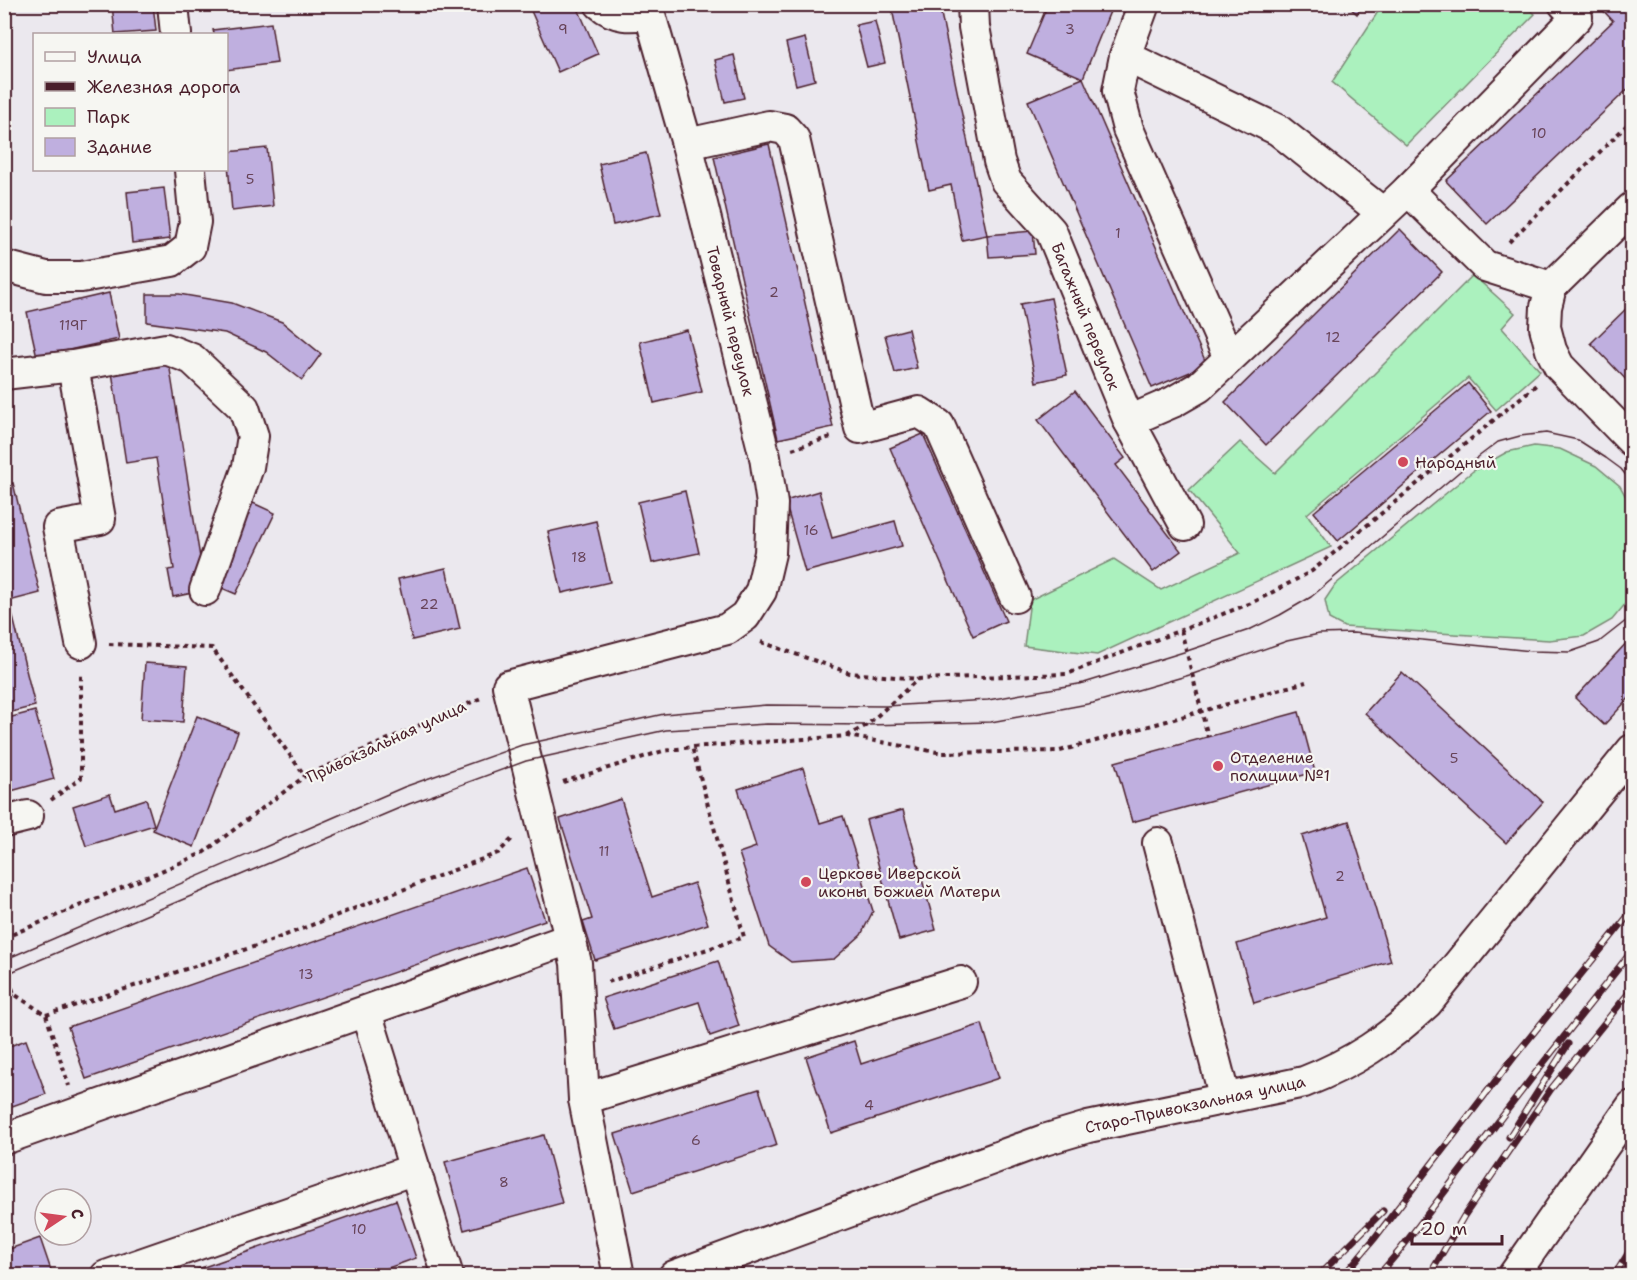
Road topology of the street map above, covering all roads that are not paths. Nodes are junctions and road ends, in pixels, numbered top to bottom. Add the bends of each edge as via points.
1 (174, 4) edge
2 (600, 4) edge
3 (973, 4) edge
4 (1144, 4) edge
5 (1564, 4) edge
6 (648, 9) edge
7 (176, 33) edge
8 (1125, 56) junction
9 (687, 144) junction
10 (190, 171) edge
11 (1408, 190) junction
12 (1632, 208) edge
13 (1383, 213) junction
14 (4, 266) edge
15 (1551, 288) junction
16 (1229, 358) junction
17 (73, 366) junction
18 (4, 374) edge
19 (1129, 421) junction
20 (1632, 441) edge
21 (1185, 525) dead end
22 (205, 591) dead end
23 (1015, 597) dead end
24 (81, 643) road end
25 (1632, 750) edge
26 (1158, 843) dead end
27 (569, 939) junction
28 (961, 982) dead end
29 (366, 1012) junction
30 (584, 1099) junction
31 (1225, 1099) junction
32 (1632, 1106) edge
33 (4, 1139) edge
34 (415, 1169) junction
35 (105, 1275) edge
36 (448, 1275) edge
37 (618, 1275) edge
38 (674, 1275) edge
39 (1513, 1275) edge

1 - 7 street
2 - 6 street via 619,15 635,16
3 - 19 street, Багажный переулок via 974,27 1006,181 1051,231
4 - 8 street
5 - 11 street via 1577,17
6 - 9 street, Товарный переулок
8 - 13 street via 1278,130
8 - 16 street via 1118,91 1128,129
9 - 23 street via 769,126 785,129 794,139 860,428 919,412 939,425
9 - 27 street, Товарный переулок via 765,457 772,504 770,553 761,591 745,616 727,629 508,686
10 - 14 street via 195,222 190,247 172,261 81,278 46,277
11 - 13 street
11 - 15 street via 1485,266
12 - 15 street
13 - 16 street
15 - 20 street via 1545,327 1559,366
16 - 19 street via 1199,387
17 - 18 street
17 - 22 street via 166,349 192,359 244,408 253,436 248,467
17 - 24 street via 100,519 58,527
19 - 21 street, Багажный переулок
25 - 31 street, Старо-Привокзальная улица via 1427,1003 1399,1029 1368,1052 1304,1082
26 - 31 street
27 - 29 street
27 - 30 street via 576,963
28 - 30 street
29 - 33 street
29 - 34 street
30 - 37 street
31 - 38 street, Старо-Привокзальная улица via 1044,1140
32 - 39 street
34 - 35 street
34 - 36 street

